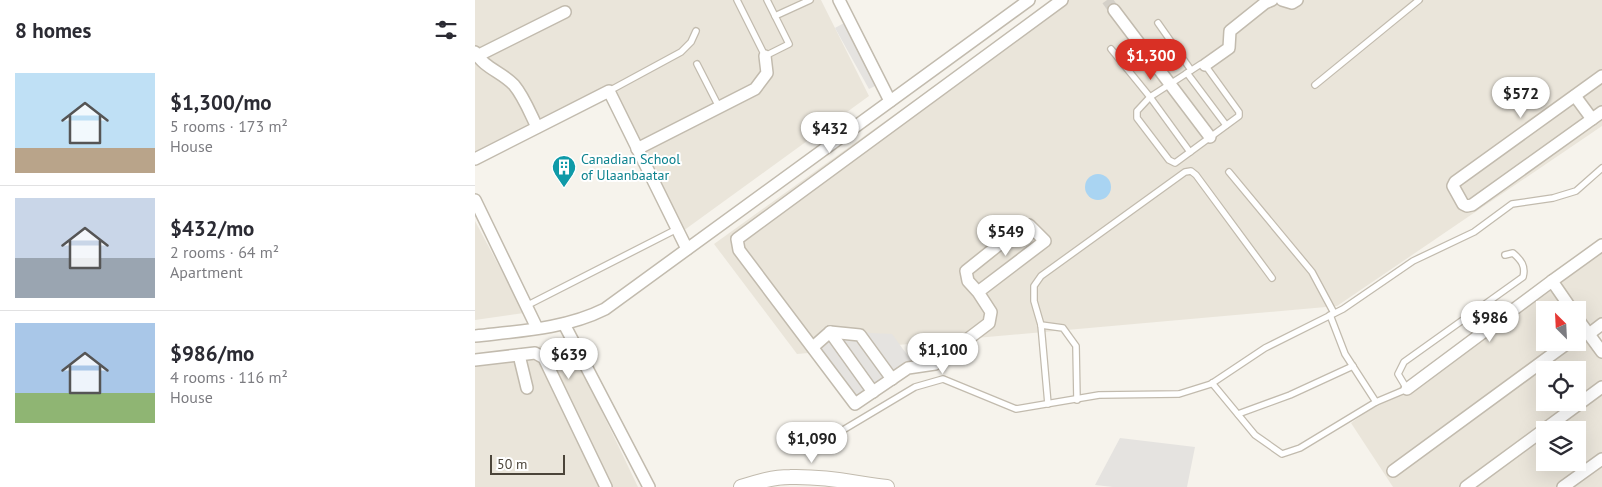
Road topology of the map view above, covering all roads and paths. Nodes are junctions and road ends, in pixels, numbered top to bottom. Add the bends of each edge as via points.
1 (737, 0) edge
2 (767, 0) edge
3 (810, 0) edge
4 (839, 0) edge
5 (1029, 0) edge
6 (1062, 0) edge
7 (1273, 0) edge
8 (1282, 0) edge
9 (1297, 0) edge
10 (1419, 0) edge
11 (1114, 10) tunnel mouth
12 (565, 12) dead end
13 (775, 16) junction
14 (1158, 23) dead end
15 (696, 31) dead end
16 (1111, 49) dead end
17 (476, 54) edge
18 (765, 56) junction
19 (697, 64) dead end
20 (1205, 65) junction
21 (1189, 71) junction
22 (1602, 76) edge
23 (1169, 84) junction
24 (1315, 85) dead end
25 (609, 91) junction
26 (1575, 96) junction
27 (1150, 98) junction
28 (890, 101) junction
29 (719, 108) junction
30 (1602, 112) edge
31 (1592, 119) junction
32 (1226, 125) junction
33 (537, 127) junction
34 (1209, 137) junction
35 (637, 149) junction
36 (1190, 152) junction
37 (475, 158) edge
38 (1602, 168) edge
39 (1229, 172) dead end
40 (475, 200) edge
41 (677, 229) junction
42 (1602, 245) edge
43 (687, 249) junction
44 (1505, 256) dead end
45 (1272, 278) dead end
46 (1552, 281) junction
47 (978, 292) junction
48 (1566, 301) edge
49 (526, 306) junction
50 (1332, 314) junction
51 (564, 324) junction
52 (1602, 324) edge
53 (1041, 325) junction
54 (537, 328) junction
55 (830, 332) junction
56 (1586, 333) edge
57 (475, 336) edge
58 (1586, 336) edge
59 (813, 346) junction
60 (1557, 351) edge
61 (1602, 352) edge
62 (519, 354) junction
63 (475, 360) edge
64 (1353, 366) junction
65 (893, 379) junction
66 (1213, 383) junction
67 (1602, 387) edge
68 (527, 388) dead end
69 (1407, 388) junction
70 (873, 392) junction
71 (1077, 400) junction
72 (1376, 402) junction
73 (1048, 404) junction
74 (1238, 414) junction
75 (843, 430) dead end
76 (1602, 460) edge
77 (1393, 471) dead end
78 (606, 487) edge
79 (649, 487) edge
80 (741, 487) edge
81 (887, 487) edge
82 (1466, 487) edge
83 (1563, 487) edge

1 - 18 lane
2 - 13 lane
3 - 13 lane
4 - 28 street
5 - 28 street
6 - 59 street via 737,239 739,250
7 - 20 street via 1230,31 1229,48
8 - 9 street via 1293,3
10 - 24 lane
11 - 23 street
12 - 17 street
13 - 18 lane via 789,44
14 - 21 lane
15 - 25 lane via 681,52
16 - 27 lane
17 - 33 street via 484,64 513,84
18 - 29 street via 767,73 755,89
19 - 29 lane
20 - 21 lane
20 - 32 lane via 1239,112 1239,116
21 - 23 lane
21 - 32 lane
22 - 26 street
23 - 27 lane
23 - 34 street
25 - 33 street
25 - 35 street
26 - 31 street
26 - 31 street via 1455,182 1453,186 1463,204 1472,204
27 - 36 lane
27 - 36 lane via 1137,111 1137,118 1169,160 1175,163
28 - 43 street
29 - 35 street
30 - 31 street
32 - 34 lane
33 - 37 street
34 - 36 lane
35 - 41 street
38 - 50 lane via 1576,191 1512,204 1474,232 1413,261
39 - 50 lane via 1312,272
40 - 49 street
41 - 43 street
41 - 49 lane
42 - 46 street
43 - 51 street via 605,309
44 - 69 lane via 1513,253 1521,259 1525,270 1523,277 1404,362 1398,374
45 - 53 lane via 1196,175 1191,171 1185,172 1041,276 1034,286 1034,301
46 - 48 street
46 - 69 street
47 - 47 street via 1000,275 1045,241 1029,225 1021,227 966,271 968,281
47 - 65 street via 991,312 989,322 935,364 908,368
49 - 54 street
50 - 64 lane via 1345,354
50 - 66 lane via 1265,348
51 - 54 street
51 - 79 street
52 - 56 street
53 - 71 lane via 1063,328 1076,346
53 - 73 lane
54 - 57 street
55 - 59 street
55 - 65 street via 861,335
55 - 70 street
58 - 61 street
59 - 70 street via 855,404
60 - 77 street
62 - 63 street
62 - 68 street
62 - 78 street via 535,353 544,358
64 - 72 lane
64 - 74 lane
65 - 70 street
66 - 71 lane via 1179,394 1099,395
66 - 74 lane
67 - 82 street
69 - 72 lane
71 - 73 lane
72 - 74 lane via 1300,448 1282,454 1255,435
73 - 75 lane via 1016,409 943,379 915,387
76 - 83 street
80 - 81 street via 761,480 789,477

